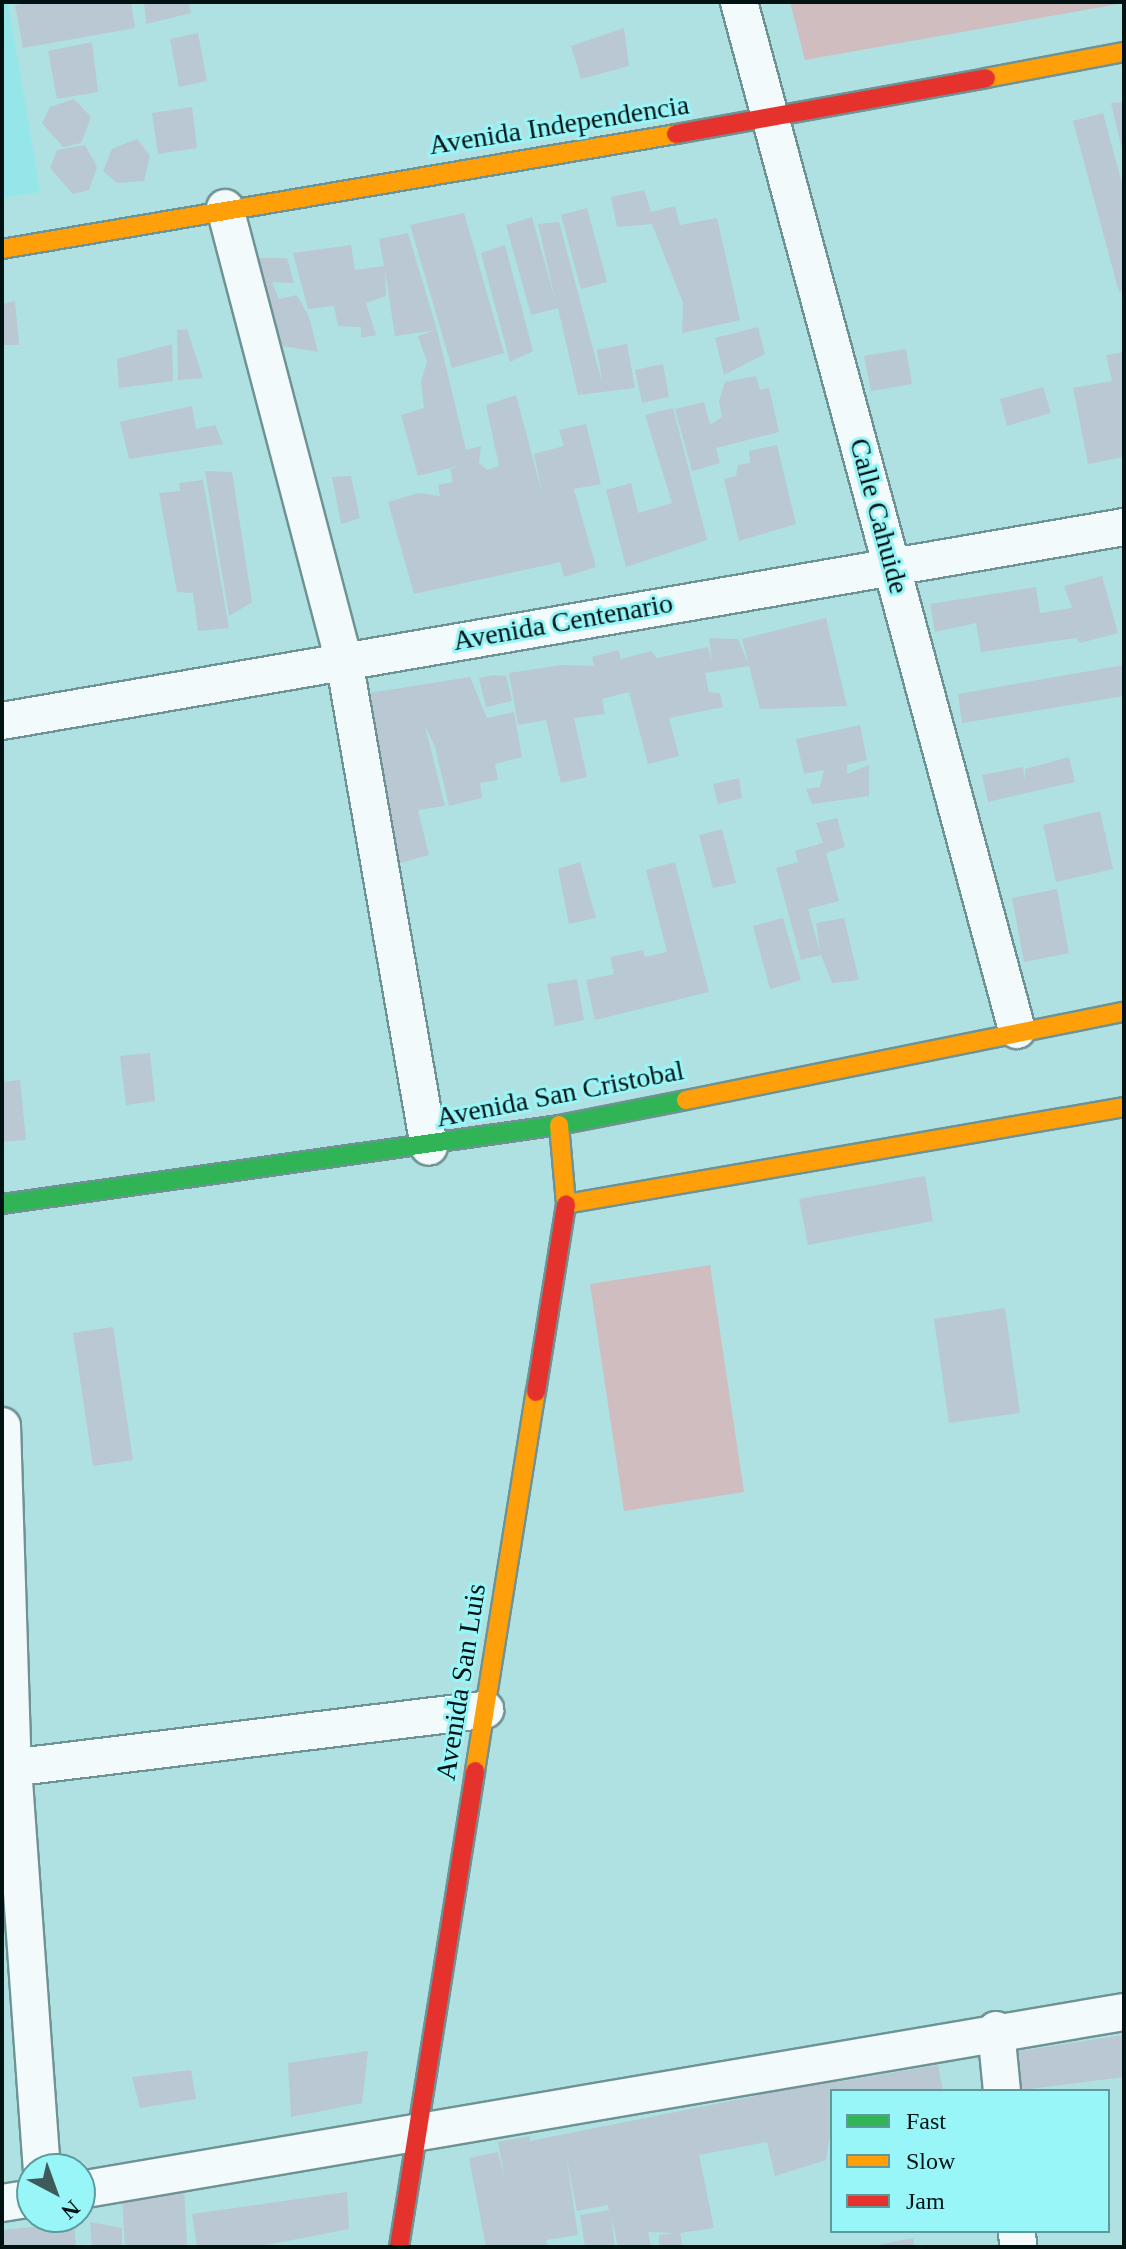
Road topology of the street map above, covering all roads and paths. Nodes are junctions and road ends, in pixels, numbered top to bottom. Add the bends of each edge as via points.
1 (739, 2) edge
2 (1124, 52) edge
3 (772, 118) junction
4 (225, 208) junction
5 (2, 249) edge
6 (1124, 527) edge
7 (892, 566) junction
8 (344, 660) junction
9 (2, 721) edge
10 (1124, 1012) edge
11 (1017, 1030) junction
12 (1124, 1107) edge
13 (559, 1125) junction
14 (429, 1147) junction
15 (2, 1204) edge
16 (566, 1204) junction
17 (2, 1426) edge
18 (485, 1710) junction
19 (8, 1768) edge
20 (1124, 2012) edge
21 (996, 2030) junction
22 (1002, 2089) edge
23 (417, 2136) junction
24 (41, 2153) edge
25 (96, 2187) edge
26 (399, 2247) edge

1 - 3 street, Calle Cahuide
2 - 3 main road, Avenida Independencia
3 - 4 main road, Avenida Independencia
3 - 7 street, Calle Cahuide
4 - 5 main road, Avenida Independencia
4 - 8 street
6 - 7 street, Avenida Centenario
7 - 8 street, Avenida Centenario
7 - 11 street, Calle Cahuide
8 - 9 street, Avenida Centenario
8 - 14 street
10 - 11 main road, Avenida San Cristobal
11 - 13 main road, Avenida San Cristobal
12 - 16 main road
13 - 14 main road, Avenida San Cristobal
13 - 16 main road, Avenida San Luis
14 - 15 main road, Avenida San Cristobal
16 - 18 main road, Avenida San Luis
17 - 19 street
18 - 19 street
18 - 23 main road, Avenida San Luis
19 - 24 street
20 - 21 street
21 - 22 street
21 - 23 street
23 - 25 street
23 - 26 main road, Avenida San Luis

